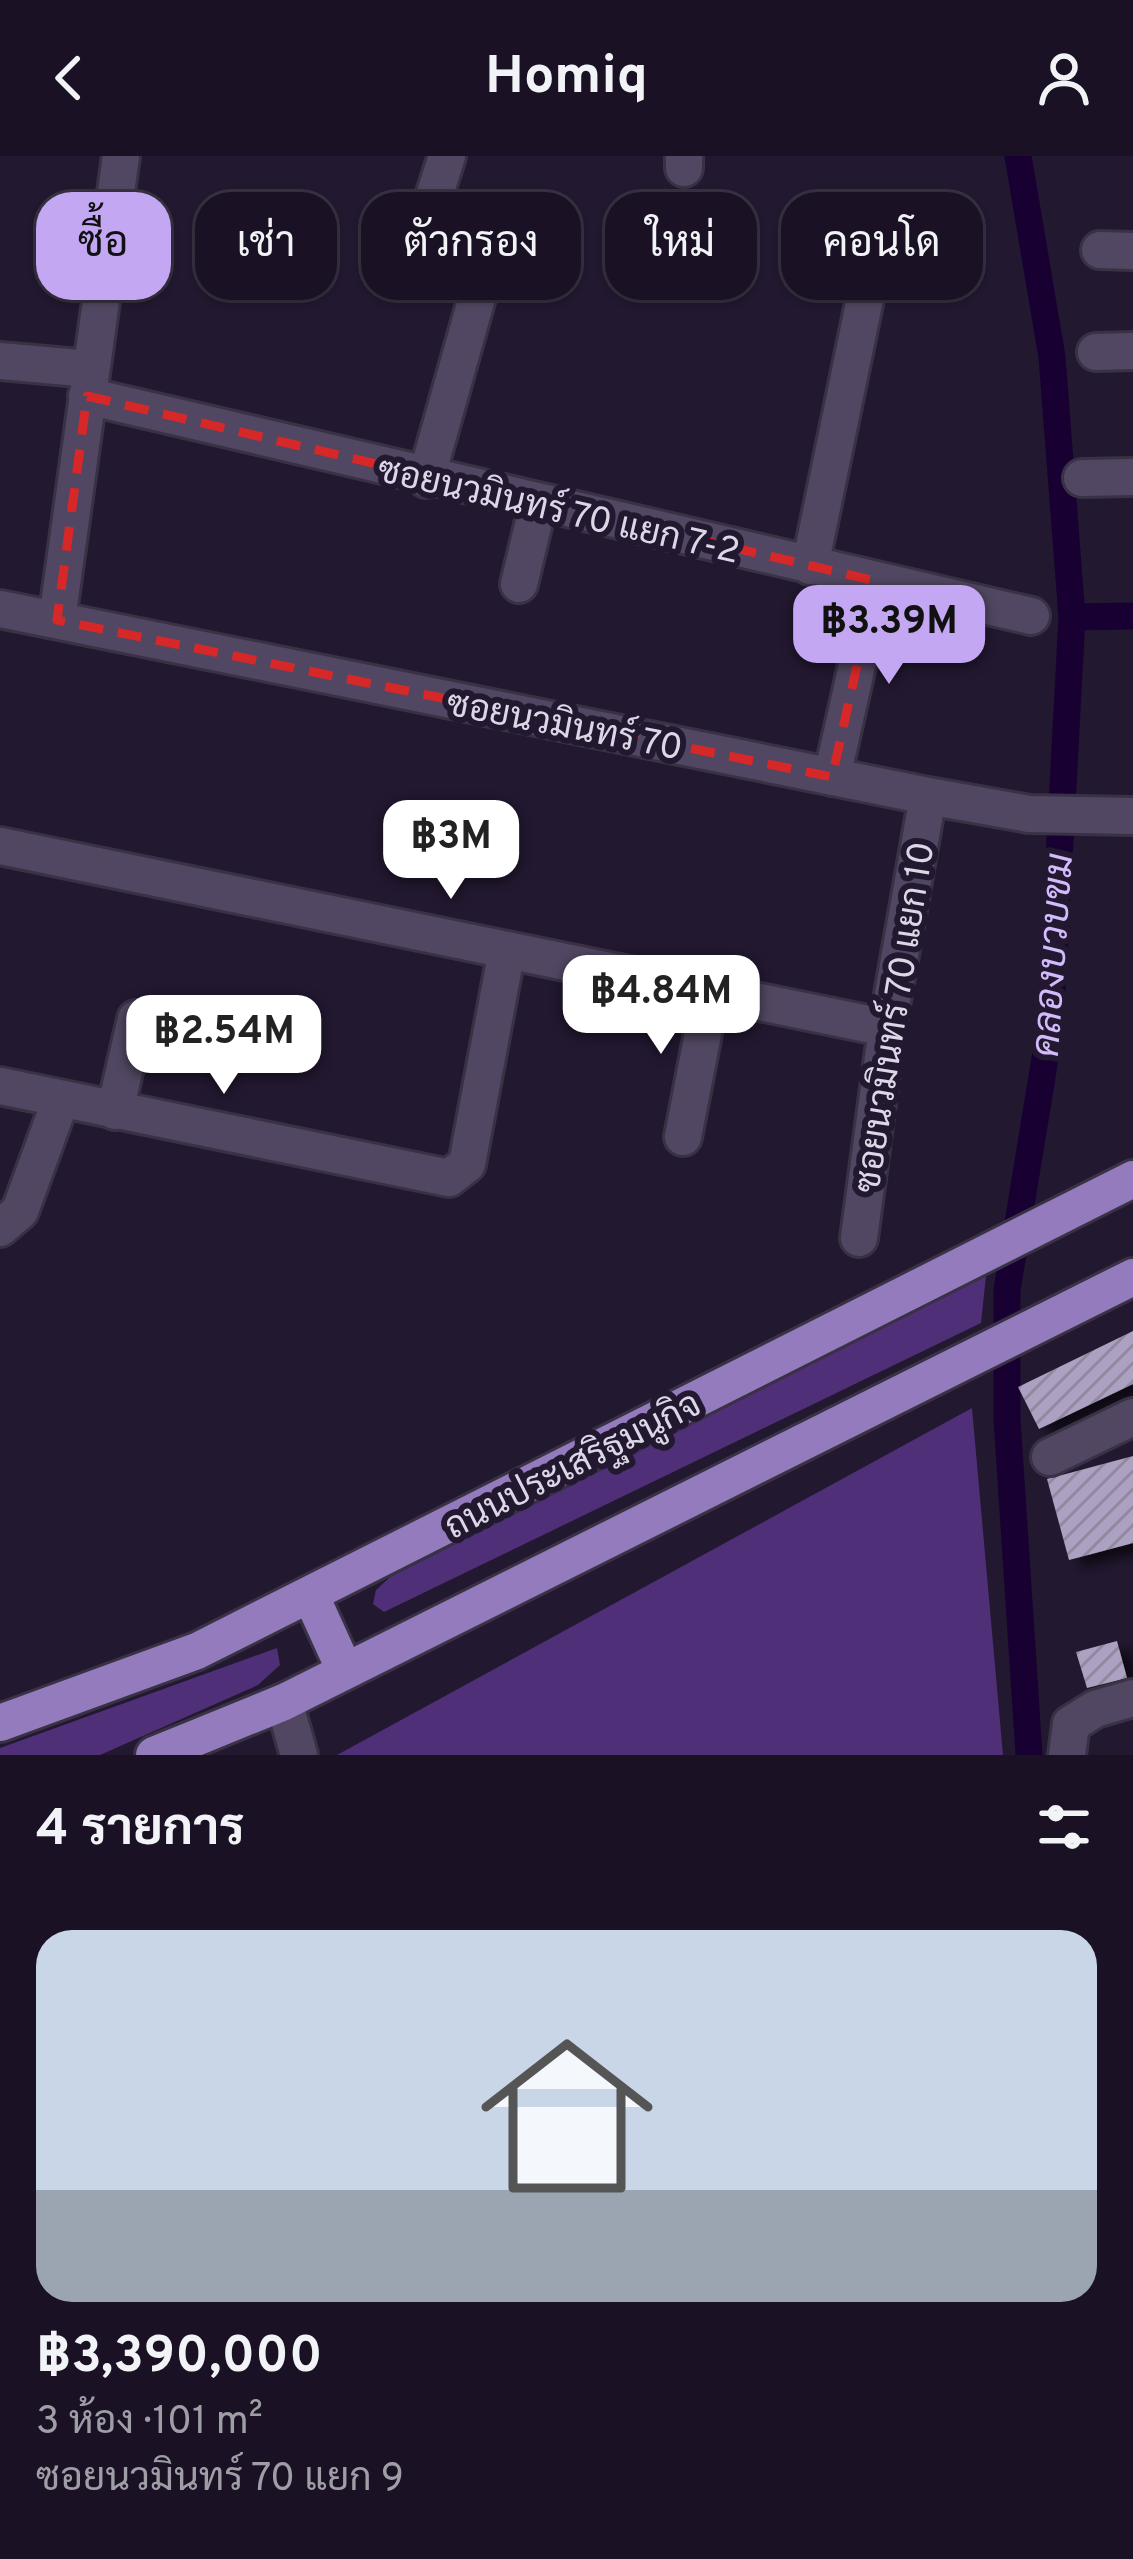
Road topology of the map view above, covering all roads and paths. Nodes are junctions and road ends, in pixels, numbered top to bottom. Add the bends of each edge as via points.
1 (121, 156) edge
2 (447, 156) edge
3 (435, 192) edge
4 (476, 300) edge
5 (865, 300) edge
6 (1133, 351) edge
7 (1096, 352) dead end
8 (0, 361) edge
9 (89, 383) junction
10 (1133, 477) edge
11 (1082, 478) dead end
12 (426, 479) junction
13 (538, 505) junction
14 (809, 566) junction
15 (876, 581) junction
16 (519, 584) dead end
17 (0, 609) edge
18 (1031, 616) dead end
19 (57, 620) junction
20 (832, 777) junction
21 (928, 796) junction
22 (1133, 816) edge
23 (0, 846) edge
24 (507, 950) junction
25 (710, 992) junction
26 (136, 1019) dead end
27 (887, 1028) junction
28 (0, 1086) edge
29 (61, 1099) junction
30 (116, 1111) junction
31 (683, 1137) dead end
32 (1133, 1179) edge
33 (0, 1228) edge
34 (859, 1238) dead end
35 (1133, 1277) edge
36 (1133, 1417) edge
37 (1050, 1456) dead end
38 (311, 1596) junction
39 (345, 1671) junction
40 (1133, 1699) edge
41 (284, 1702) junction
42 (0, 1723) edge
43 (154, 1755) edge
44 (298, 1755) edge
45 (1067, 1755) edge

1 - 9 street
2 - 3 street
4 - 12 street
5 - 14 street
6 - 7 street
8 - 9 street, ซอยนวมินทร์ 70 แยก 7-2
9 - 12 street, ซอยนวมินทร์ 70 แยก 7-2
9 - 19 street
10 - 11 street
12 - 13 street, ซอยนวมินทร์ 70 แยก 7-2
13 - 14 street, ซอยนวมินทร์ 70 แยก 7-2
13 - 16 street
14 - 15 street, ซอยนวมินทร์ 70 แยก 7-2
15 - 18 street, ซอยนวมินทร์ 70 แยก 7-2
15 - 20 street
17 - 19 street, ซอยนวมินทร์ 70
19 - 20 street, ซอยนวมินทร์ 70
20 - 21 street, ซอยนวมินทร์ 70
21 - 22 street, ซอยนวมินทร์ 70 via 1029,814
21 - 27 street, ซอยนวมินทร์ 70 แยก 10
23 - 24 street
24 - 25 street
24 - 30 street via 460,1174 433,1179
25 - 27 street
25 - 31 street
26 - 30 street
27 - 34 street, ซอยนวมินทร์ 70 แยก 10
28 - 29 street
29 - 30 street
29 - 33 street via 20,1211
32 - 38 main road, ถนนประเสริฐมนูกิจ
35 - 39 main road
36 - 37 street
38 - 39 main road
38 - 42 main road, ถนนประเสริฐมนูกิจ via 197,1651
39 - 41 main road
40 - 45 street via 1071,1724
41 - 43 main road
41 - 44 street

